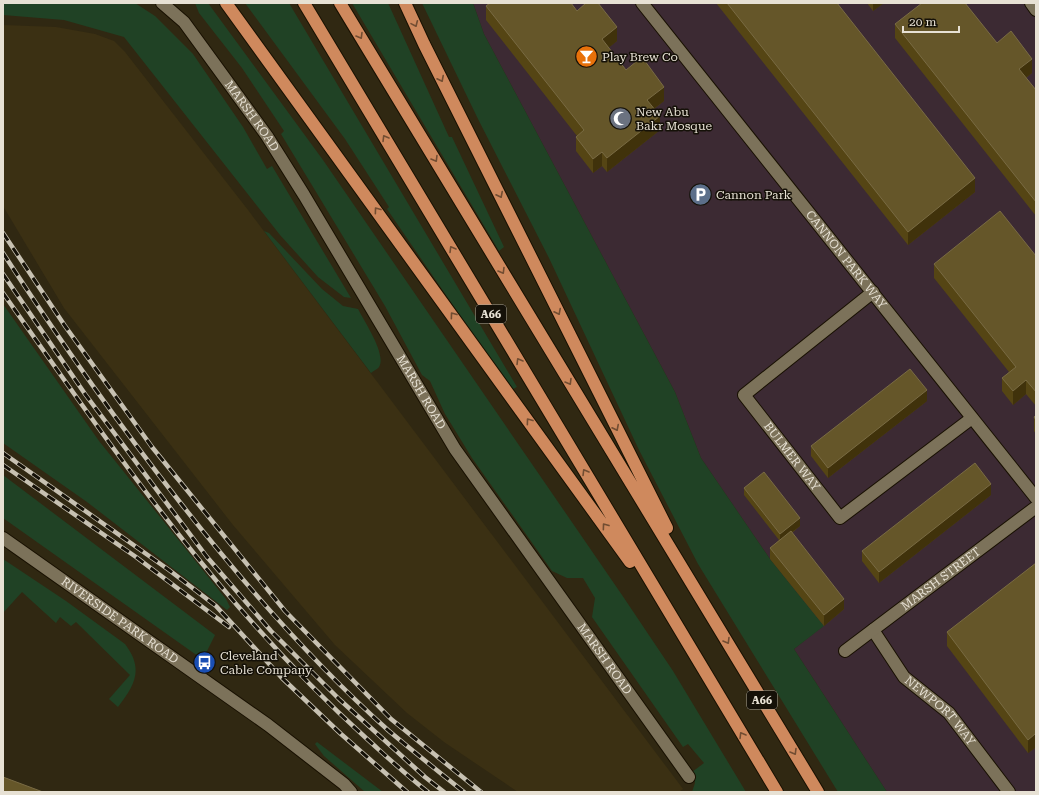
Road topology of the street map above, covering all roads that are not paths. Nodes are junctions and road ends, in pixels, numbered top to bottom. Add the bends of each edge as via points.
1 (162, 3) edge
2 (226, 3) edge
3 (304, 3) edge
4 (340, 3) edge
5 (405, 3) edge
6 (642, 3) edge
7 (1031, 3) edge
8 (1036, 10) edge
9 (873, 292) junction
10 (972, 418) junction
11 (1036, 498) edge
12 (1036, 507) edge
13 (3, 538) edge
14 (707, 608) junction
15 (677, 626) junction
16 (873, 630) junction
17 (845, 651) dead end
18 (689, 777) dead end
19 (351, 792) edge
20 (777, 792) edge
21 (818, 792) edge
22 (1009, 792) edge

1 - 18 street, MARSH ROAD via 184,22 267,136 455,449
15 -> 2 highway
15 -> 3 highway, A66
4 -> 14 highway, A66
5 -> 14 highway, A66
6 - 9 street, CANNON PARK WAY
7 - 8 street
9 - 10 street, CANNON PARK WAY
9 - 10 street, BULMER WAY via 744,395 835,512 840,518
10 - 11 street, CANNON PARK WAY
12 - 16 street, MARSH STREET
13 - 19 street, RIVERSIDE PARK ROAD via 268,725
14 -> 21 highway, A66
20 -> 15 highway, A66
16 - 17 street, MARSH STREET
16 - 22 street, NEWPORT WAY via 904,677 949,713

